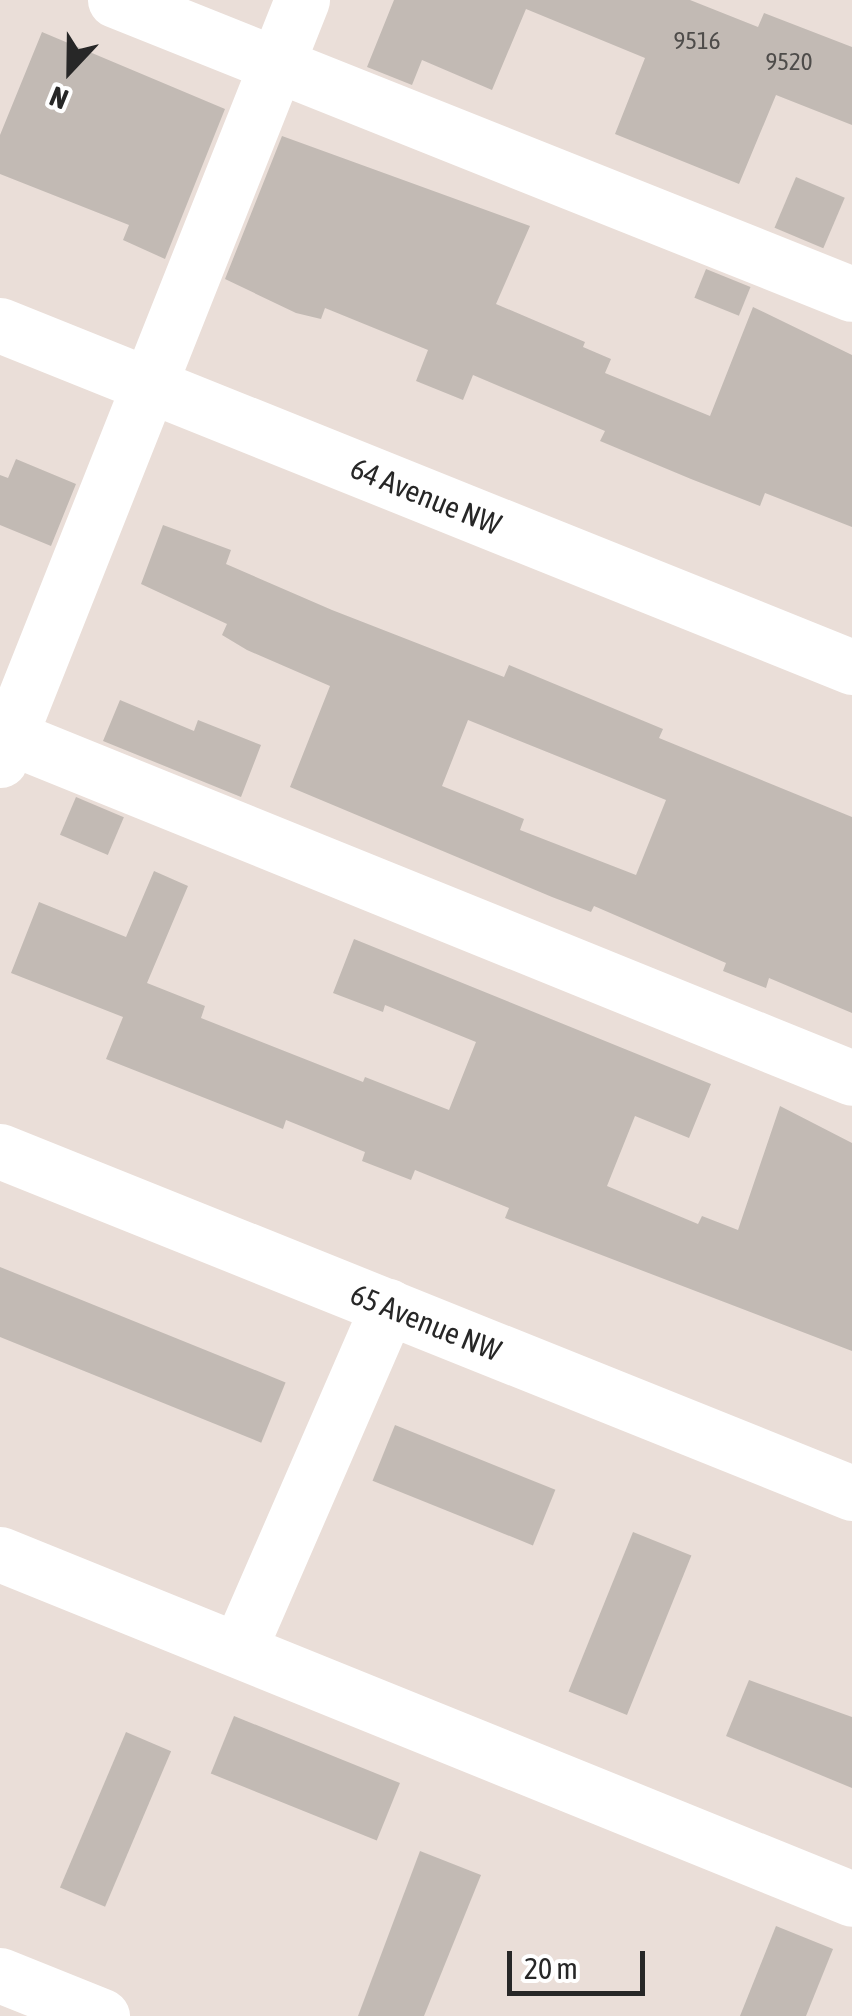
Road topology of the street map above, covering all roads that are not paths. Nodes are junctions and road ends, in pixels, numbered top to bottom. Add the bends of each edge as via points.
1 (115, 0) edge
2 (302, 0) edge
3 (276, 66) junction
4 (852, 294) edge
5 (0, 325) edge
6 (150, 385) junction
7 (852, 666) edge
8 (3, 743) edge
9 (852, 1078) edge
10 (0, 1152) edge
11 (388, 1306) junction
12 (852, 1493) edge
13 (0, 1554) edge
14 (239, 1650) junction
15 (852, 1898) edge
16 (0, 1975) edge
17 (102, 2016) edge

1 - 3 street
2 - 3 street
3 - 4 street
3 - 6 street
5 - 6 street, 64 Avenue NW
6 - 7 street, 64 Avenue NW
6 - 8 street
8 - 9 street
10 - 11 street, 65 Avenue NW
11 - 12 street, 65 Avenue NW
11 - 14 street
13 - 14 street
14 - 15 street
16 - 17 street

